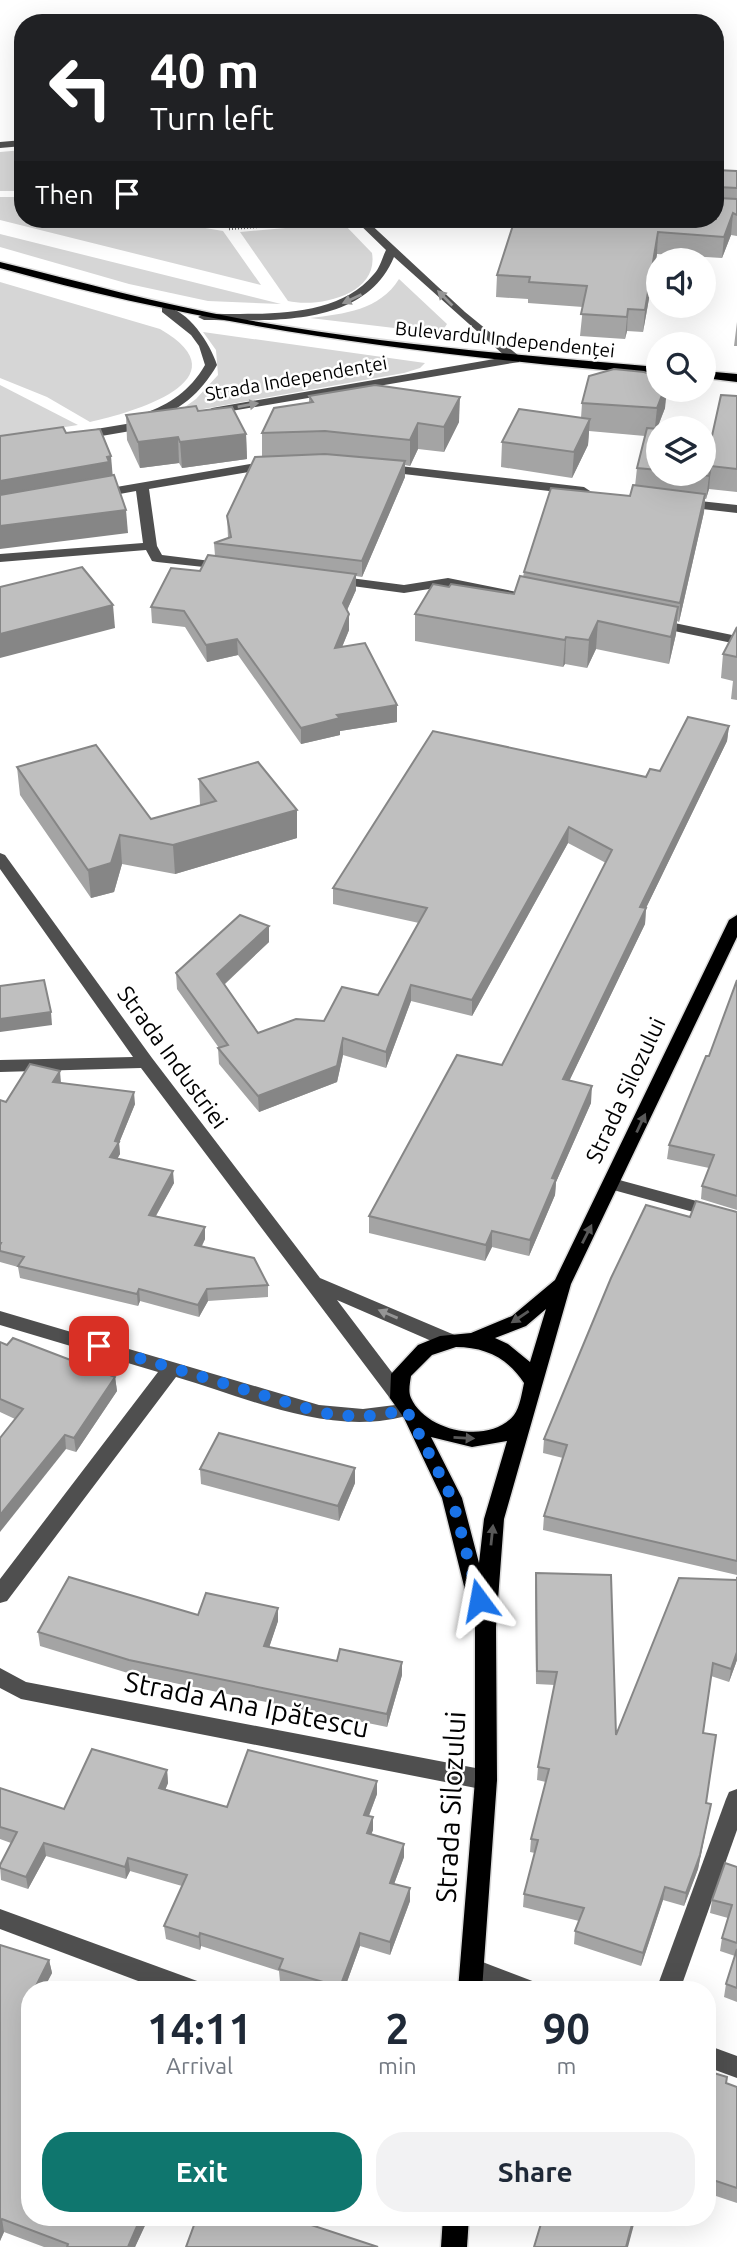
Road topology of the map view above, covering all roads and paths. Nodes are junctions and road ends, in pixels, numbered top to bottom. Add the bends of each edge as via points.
1 (242, 228) edge
2 (369, 228) edge
3 (229, 229) dead end
4 (392, 248) junction
5 (0, 265) edge
6 (166, 310) junction
7 (204, 317) junction
8 (515, 359) junction
9 (646, 370) edge
10 (716, 376) edge
11 (737, 378) edge
12 (200, 414) edge
13 (174, 419) edge
14 (108, 431) junction
15 (68, 437) edge
16 (289, 463) edge
17 (363, 466) edge
18 (142, 486) junction
19 (598, 493) edge
20 (78, 497) edge
21 (667, 501) edge
22 (737, 509) edge
23 (150, 546) junction
24 (0, 558) edge
25 (240, 568) edge
26 (322, 579) edge
27 (527, 597) edge
28 (645, 621) edge
29 (737, 640) edge
30 (0, 858) edge
31 (737, 920) edge
32 (146, 1062) junction
33 (0, 1066) edge
34 (612, 1184) junction
35 (737, 1218) edge
36 (312, 1282) junction
37 (562, 1284) junction
38 (0, 1318) edge
39 (450, 1340) junction
40 (472, 1340) junction
41 (172, 1368) junction
42 (534, 1383) junction
43 (406, 1408) junction
44 (526, 1416) junction
45 (0, 1595) edge
46 (485, 1627) junction
47 (0, 1677) edge
48 (486, 1780) junction
49 (737, 1799) edge
50 (0, 1919) edge
51 (471, 1980) edge
52 (168, 1981) edge
53 (671, 1981) edge
54 (716, 2059) edge
55 (737, 2067) edge
56 (455, 2226) edge
57 (454, 2247) edge

1 - 3 path
2 - 4 street
4 -> 7 street via 380,279 357,298 339,305
8 -> 4 street
5 - 6 main road, Bulevardul Independenței
6 - 7 main road, Bulevardul Independenței
6 - 14 street via 206,345 211,365 200,387 167,410
7 - 8 main road, Bulevardul Independenței
8 - 9 main road, Bulevardul Independenței
12 -> 8 street, Strada Independenței
10 - 11 main road
13 - 14 street
14 - 15 street
16 - 18 street
17 - 19 street
18 - 20 street
18 - 23 street
21 - 22 street
23 - 24 street
23 - 25 street via 158,558
26 - 27 street via 404,589 449,582
28 - 29 street
30 - 32 street, Strada Industriei
34 -> 31 main road, Strada Silozului
32 - 33 street
32 - 36 street, Strada Industriei
34 - 35 street
37 -> 34 main road, Strada Silozului
39 -> 36 street
36 - 43 street, Strada Industriei
37 -> 40 main road, Strada Silozului via 519,1321
37 - 42 main road, Strada Silozului
38 - 41 street
39 - 40 main road, Strada Silozului
39 - 43 main road, Strada Silozului via 431,1346 410,1363 400,1384
40 - 42 main road, Strada Silozului via 512,1353
41 - 43 street via 352,1418
41 - 45 street
42 - 44 main road, Strada Silozului
43 -> 44 main road via 426,1429 469,1440 492,1437
43 - 46 main road, Strada Silozului via 452,1498
46 -> 44 main road, Strada Silozului via 494,1519
46 - 48 main road, Strada Silozului
47 - 48 street, Strada Ana Ipătescu via 21,1690
48 - 51 main road, Strada Silozului
49 - 53 street
50 - 52 street
54 - 55 street
56 - 57 main road

